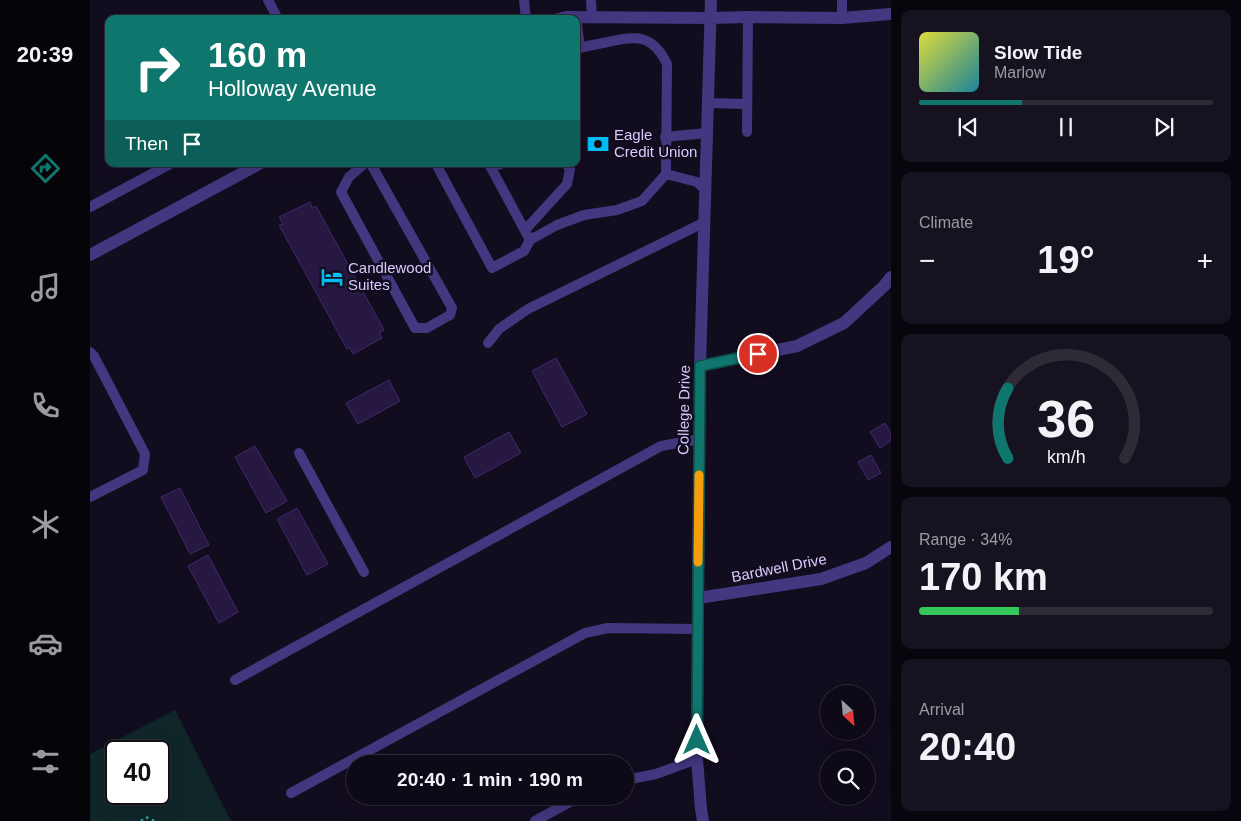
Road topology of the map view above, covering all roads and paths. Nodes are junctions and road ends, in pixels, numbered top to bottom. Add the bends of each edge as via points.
1 (268, 0) edge
2 (524, 0) edge
3 (591, 0) edge
4 (711, 0) edge
5 (842, 0) edge
6 (891, 14) edge
7 (276, 15) edge
8 (526, 15) edge
9 (748, 16) junction
10 (580, 17) edge
11 (592, 17) junction
12 (711, 18) junction
13 (842, 18) junction
14 (580, 48) edge
15 (708, 103) junction
16 (747, 104) junction
17 (707, 132) junction
18 (747, 132) dead end
19 (665, 137) junction
20 (164, 167) edge
21 (253, 167) edge
22 (361, 167) edge
23 (373, 167) edge
24 (438, 167) edge
25 (490, 167) edge
26 (568, 167) edge
27 (666, 174) junction
28 (706, 190) junction
29 (90, 207) edge
30 (705, 222) junction
31 (525, 230) junction
32 (530, 240) junction
33 (90, 255) edge
34 (891, 278) edge
35 (488, 343) dead end
36 (90, 352) edge
37 (700, 366) junction
38 (700, 439) junction
39 (298, 453) dead end
40 (90, 497) edge
41 (891, 547) edge
42 (364, 572) dead end
43 (698, 598) junction
44 (698, 629) junction
45 (235, 680) dead end
46 (697, 758) junction
47 (634, 778) edge
48 (291, 793) dead end
49 (564, 805) edge
50 (141, 821) edge
51 (154, 821) edge
52 (535, 821) edge
53 (703, 821) edge

1 - 7 lane
2 - 8 lane
3 - 11 lane
4 - 12 street, College Drive
5 - 13 lane
6 - 13 street
9 - 12 street
9 - 13 street
9 - 16 lane
10 - 11 street
11 - 12 street
12 - 15 street, College Drive
14 - 19 lane via 638,37 661,52 668,64
15 - 16 lane
15 - 17 street, College Drive
16 - 18 lane
17 - 19 lane
17 - 28 street, College Drive
19 - 27 lane
20 - 29 lane
21 - 33 street
22 - 23 lane via 349,177 341,192 414,328 427,328 450,315 452,308
24 - 32 lane via 492,268 524,251
25 - 31 lane
26 - 31 lane via 567,184
27 - 28 lane via 697,182
27 - 32 lane via 642,201 617,210 584,215
28 - 30 street, College Drive
30 - 35 lane via 528,309 498,329
30 - 37 street, College Drive
31 - 32 lane
34 - 37 street via 844,323 797,346
36 - 40 lane via 145,454 143,470
37 - 38 street, College Drive
38 - 43 street, College Drive
38 - 45 lane via 661,446
39 - 42 lane
41 - 43 street, Bardwell Drive via 866,563 821,579
43 - 44 street, College Drive
44 - 46 street, College Drive
44 - 48 lane via 608,628 585,633
46 - 47 lane via 656,774
46 - 53 street, College Drive
49 - 52 lane
50 - 51 path via 146,817

